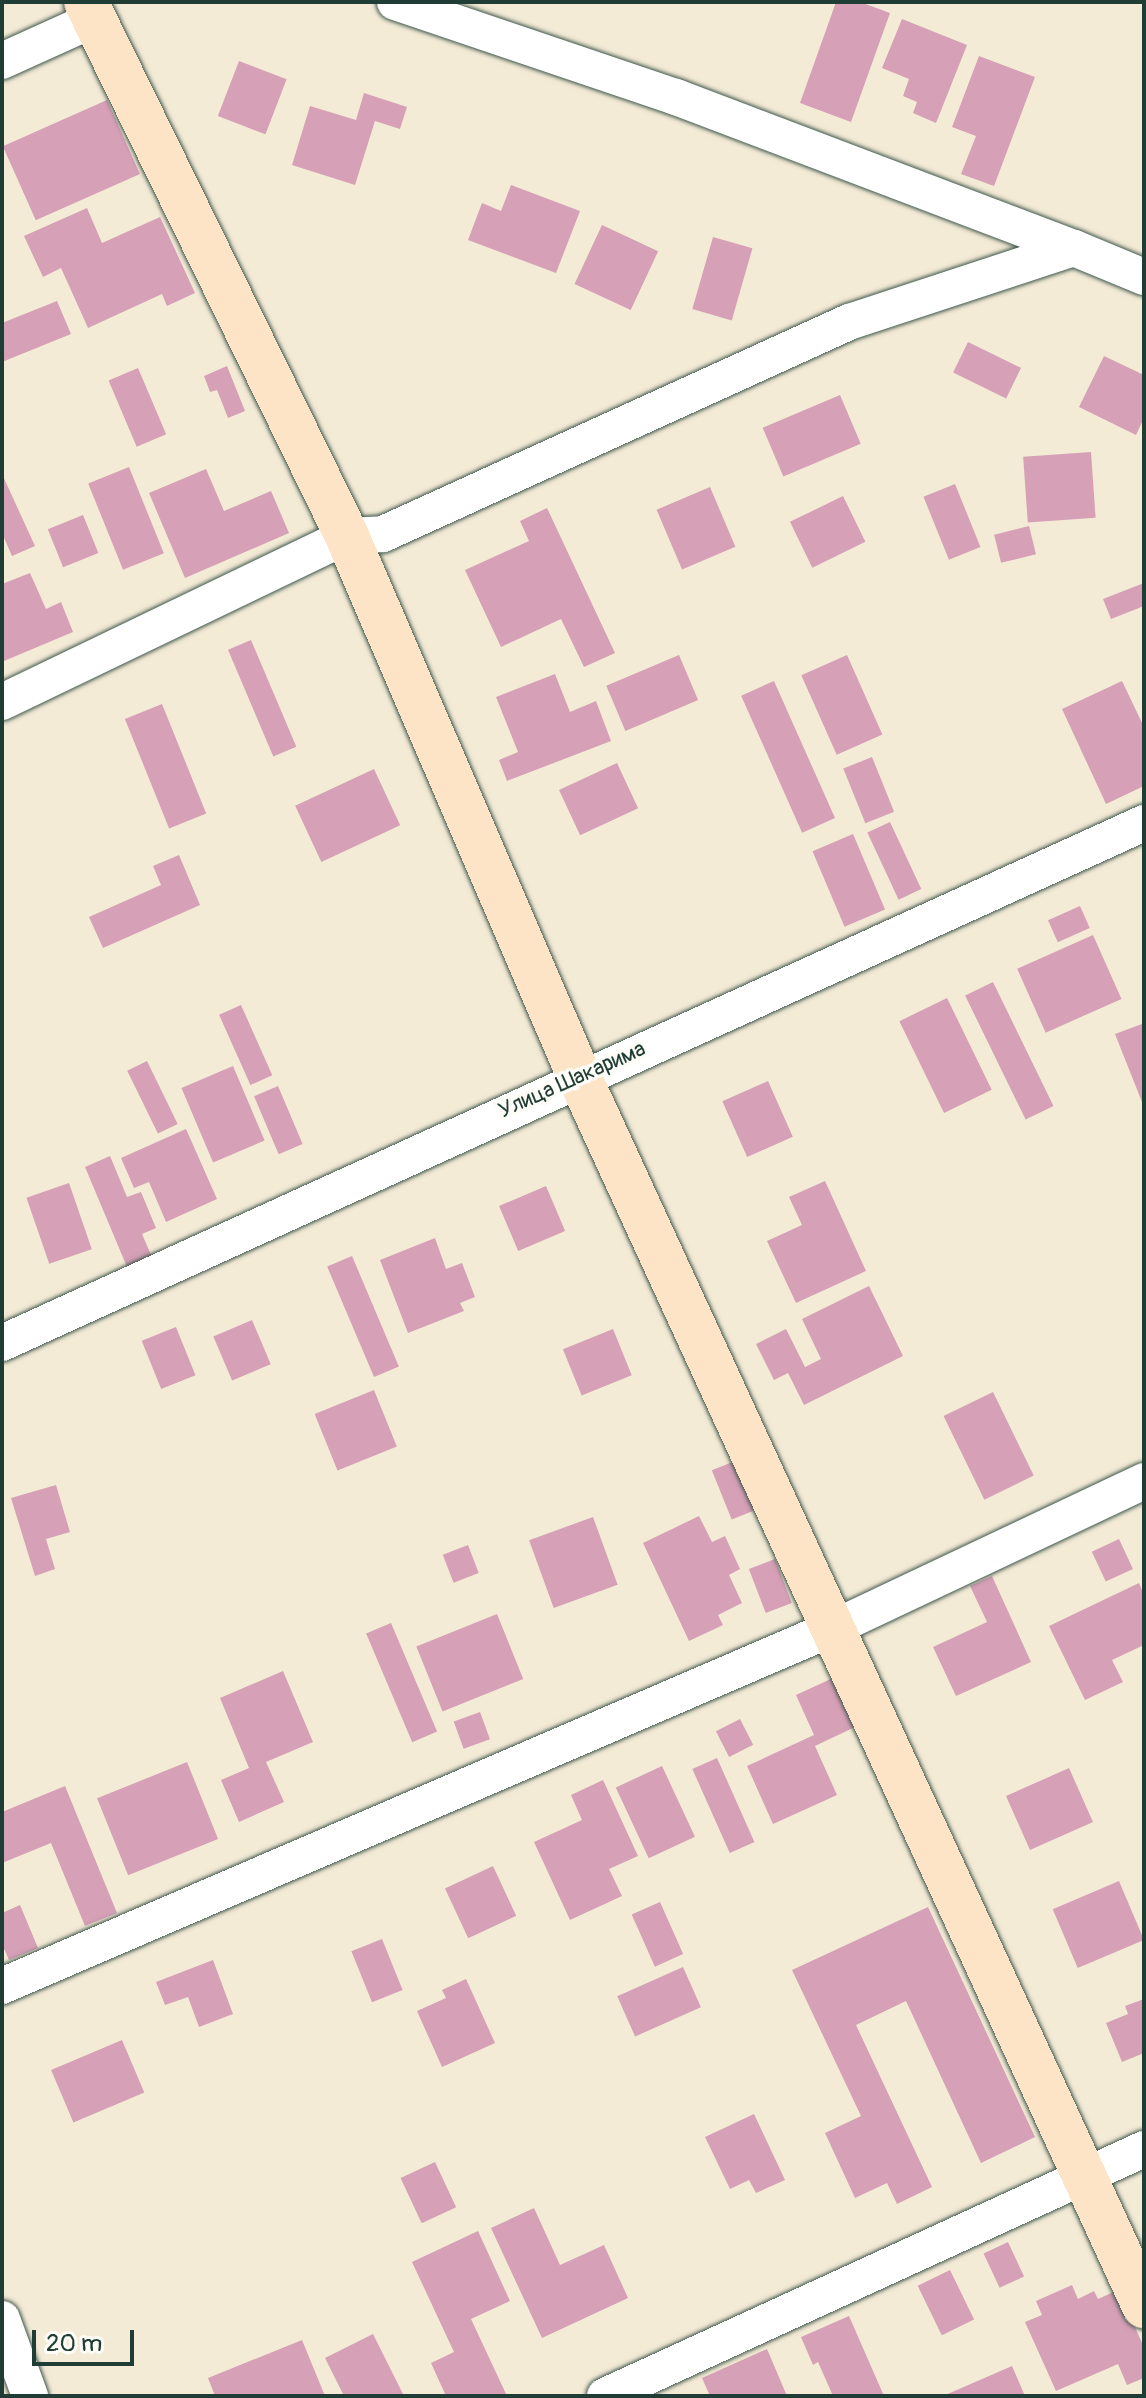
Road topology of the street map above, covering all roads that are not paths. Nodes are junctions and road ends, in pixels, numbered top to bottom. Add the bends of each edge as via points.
1 (395, 2) edge
2 (92, 10) edge
3 (2, 61) edge
4 (1074, 248) junction
5 (1144, 277) edge
6 (347, 536) junction
7 (2, 702) edge
8 (1144, 823) edge
9 (579, 1076) junction
10 (2, 1343) edge
11 (1144, 1481) edge
12 (831, 1629) junction
13 (2, 1986) edge
14 (1144, 2149) edge
15 (1081, 2179) junction
16 (1144, 2306) edge
17 (2, 2319) edge
18 (30, 2396) edge
19 (605, 2396) edge

1 - 4 street via 676,97
2 - 3 street
2 - 6 street
4 - 5 street
4 - 6 street via 849,322 383,534
6 - 7 street
6 - 9 street
8 - 9 street, Улица Шакарима
9 - 10 street, Улица Шакарима
9 - 12 street
11 - 12 street
12 - 13 street
12 - 15 street
14 - 15 street
15 - 16 street
15 - 19 street
17 - 18 street

